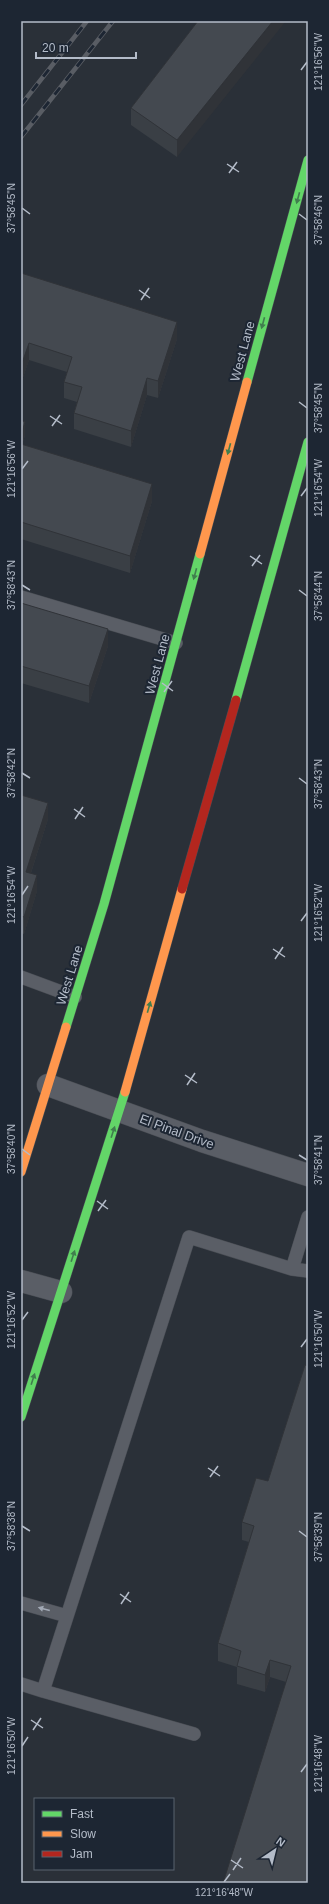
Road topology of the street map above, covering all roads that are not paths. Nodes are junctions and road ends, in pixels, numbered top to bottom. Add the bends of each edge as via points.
1 (308, 160) edge
2 (308, 442) edge
3 (21, 597) edge
4 (176, 644) junction
5 (21, 976) edge
6 (75, 997) junction
7 (48, 1085) junction
8 (120, 1111) junction
9 (21, 1172) edge
10 (308, 1175) edge
11 (308, 1217) edge
12 (292, 1269) junction
13 (308, 1271) edge
14 (21, 1281) edge
15 (61, 1292) junction
16 (21, 1417) edge
17 (21, 1603) edge
18 (67, 1616) junction
19 (21, 1684) edge
20 (43, 1691) junction
21 (194, 1734) dead end

1 -> 4 main road, West Lane
8 -> 2 main road
3 - 4 lane
4 - 6 main road, West Lane via 104,904
5 - 6 lane
6 - 7 main road, West Lane
7 - 8 street, El Pinal Drive
7 - 9 main road, West Lane
8 - 10 street, El Pinal Drive
15 -> 8 main road
11 - 12 lane
12 - 13 lane
12 - 18 lane via 188,1237
14 - 15 street
16 -> 15 main road
18 -> 17 lane
18 - 20 lane
19 - 20 lane
20 - 21 lane

